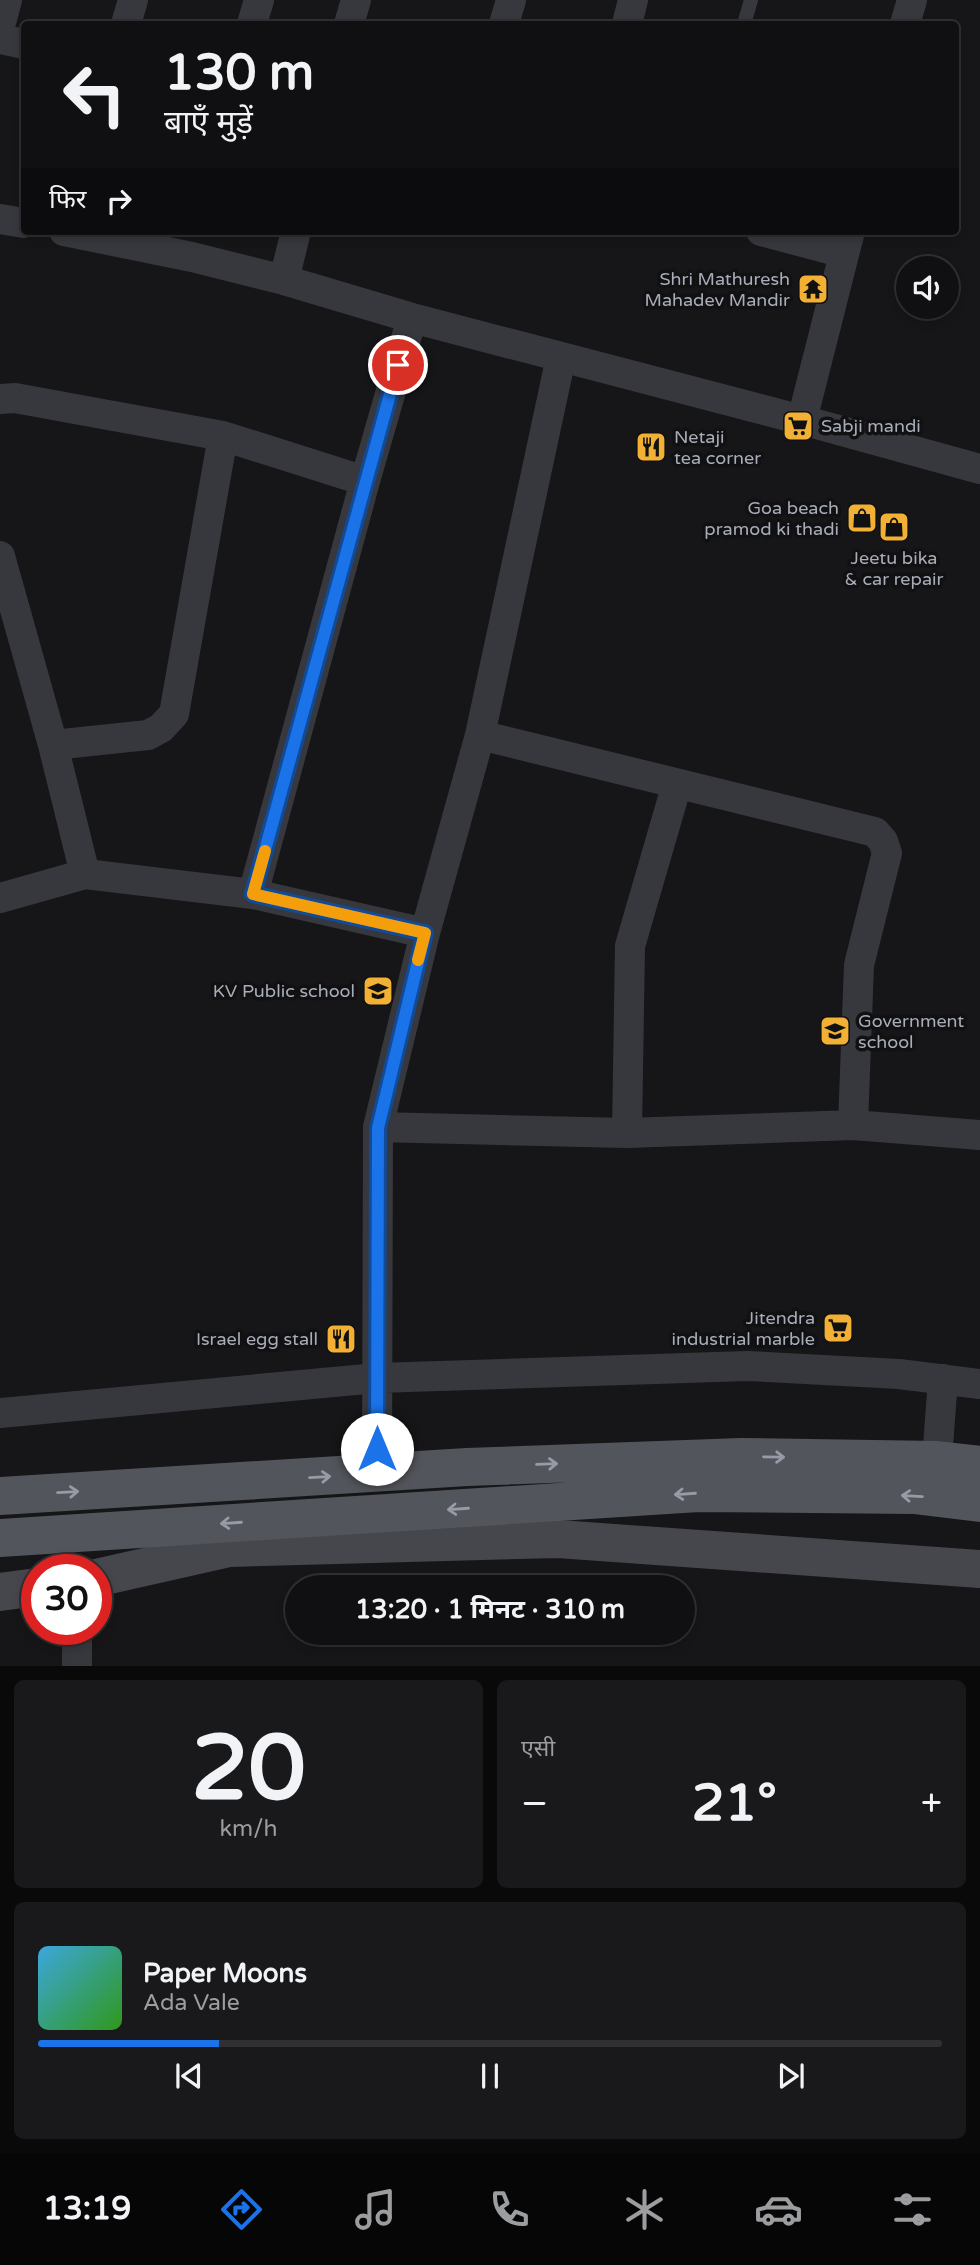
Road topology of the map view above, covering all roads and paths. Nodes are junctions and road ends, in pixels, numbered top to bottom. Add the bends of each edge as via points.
1 (7, 0) edge
2 (133, 0) edge
3 (259, 0) edge
4 (356, 0) edge
5 (511, 0) edge
6 (633, 0) edge
7 (751, 0) edge
8 (912, 0) edge
9 (128, 21) edge
10 (253, 21) edge
11 (350, 21) edge
12 (505, 21) edge
13 (628, 21) edge
14 (745, 21) edge
15 (906, 21) edge
16 (0, 26) edge
17 (0, 39) edge
18 (21, 43) edge
19 (0, 219) edge
20 (21, 222) edge
21 (104, 235) edge
22 (295, 235) edge
23 (792, 235) edge
24 (847, 242) edge
25 (195, 244) edge
26 (284, 280) junction
27 (412, 318) junction
28 (561, 357) junction
29 (0, 399) edge
30 (802, 420) junction
31 (223, 436) junction
32 (980, 469) edge
33 (365, 481) junction
34 (0, 556) edge
35 (480, 735) junction
36 (53, 745) junction
37 (677, 784) junction
38 (85, 874) junction
39 (253, 894) junction
40 (0, 898) edge
41 (425, 933) junction
42 (853, 1125) junction
43 (378, 1128) junction
44 (627, 1133) junction
45 (980, 1135) edge
46 (377, 1378) junction
47 (943, 1380) junction
48 (980, 1384) edge
49 (0, 1413) edge
50 (937, 1460) junction
51 (980, 1465) edge
52 (377, 1473) junction
53 (0, 1496) edge
54 (980, 1503) edge
55 (0, 1538) edge
56 (980, 1569) edge
57 (112, 1574) edge
58 (21, 1589) edge
59 (0, 1592) edge
60 (77, 1645) edge
61 (77, 1666) edge

1 - 16 street
2 - 9 street
3 - 10 street
4 - 11 street
5 - 12 street
6 - 13 street
7 - 14 lane
8 - 15 street
17 - 18 street
19 - 20 street
21 - 25 street
22 - 26 street
23 - 24 street
24 - 30 street
25 - 26 street
26 - 27 street
27 - 28 street
27 - 33 street
28 - 30 street
28 - 35 street
29 - 31 street
30 - 32 street
31 - 33 street
31 - 36 street via 174,714 148,735
33 - 39 street
34 - 36 street
35 - 37 street
35 - 41 street
36 - 38 street
37 - 42 street via 875,832 883,841 887,853 859,965
37 - 44 street via 630,946
38 - 39 street
38 - 40 street
39 - 41 street
41 - 43 street
42 - 44 street
42 - 45 street
43 - 44 street
43 - 46 street
46 - 47 street via 748,1366
46 - 49 street
46 - 52 street
47 - 48 street
47 - 50 street
50 - 51 main road
52 -> 50 main road via 741,1457
53 -> 52 main road
54 -> 55 main road via 914,1495 698,1493
56 - 57 street via 558,1539 229,1548
58 - 59 street
60 - 61 street

